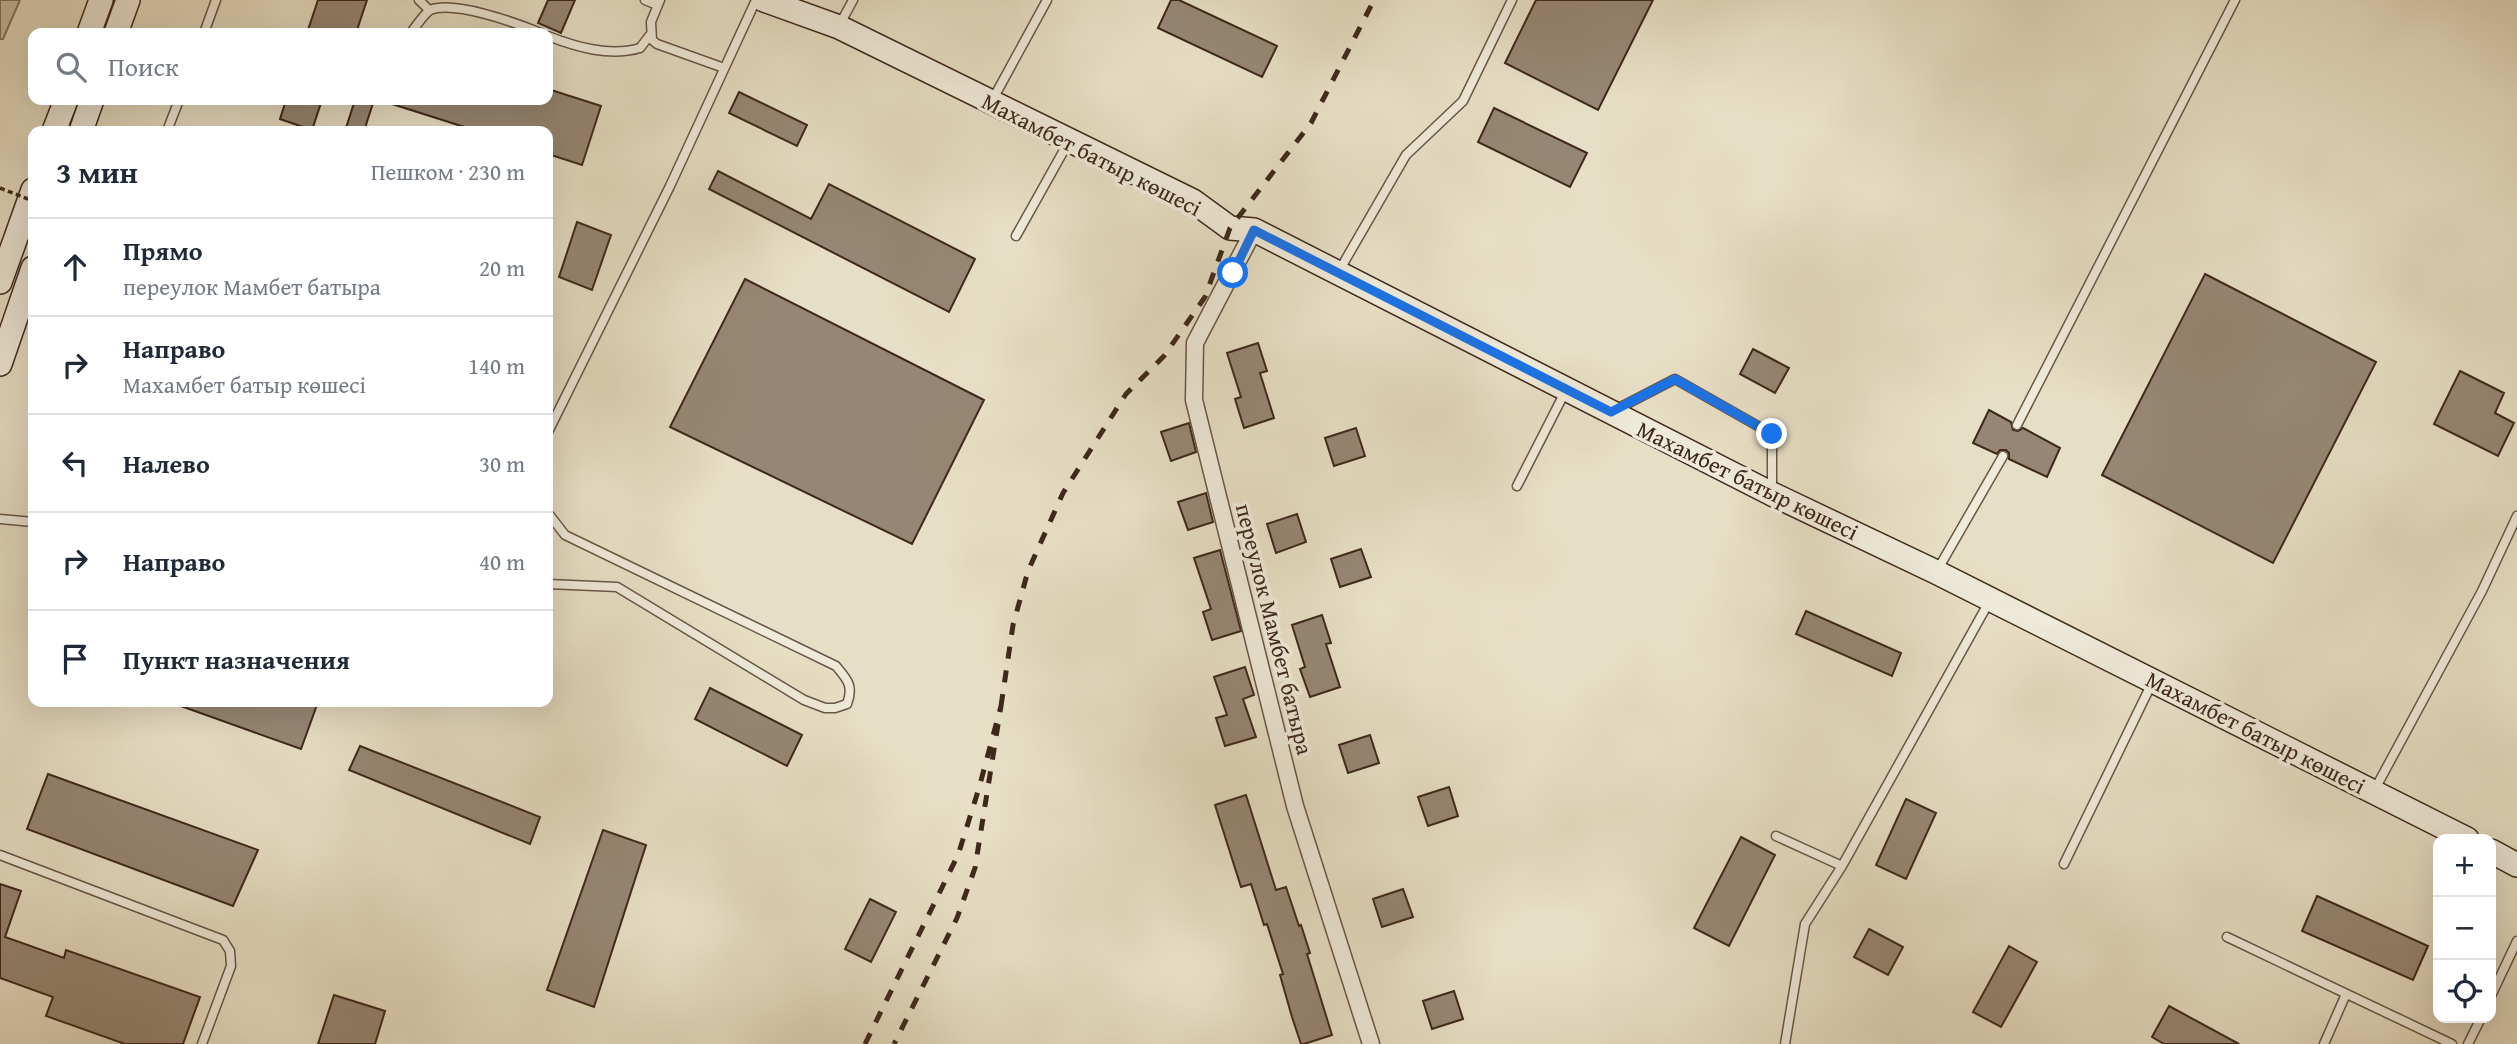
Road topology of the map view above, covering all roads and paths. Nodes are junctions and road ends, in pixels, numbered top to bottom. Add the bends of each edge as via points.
1 (101, 0) edge
2 (128, 0) edge
3 (216, 0) edge
4 (419, 0) edge
5 (645, 0) edge
6 (756, 0) edge
7 (764, 0) edge
8 (853, 0) edge
9 (1047, 0) edge
10 (1512, 0) edge
11 (2235, 0) edge
12 (658, 3) edge
13 (429, 10) junction
14 (839, 27) junction
15 (91, 28) edge
16 (118, 28) edge
17 (206, 28) edge
18 (414, 28) edge
19 (527, 28) edge
20 (650, 35) junction
21 (553, 38) edge
22 (724, 68) junction
23 (992, 102) junction
24 (64, 105) edge
25 (90, 105) edge
26 (177, 105) edge
27 (56, 126) edge
28 (83, 126) edge
29 (169, 126) edge
30 (1069, 140) junction
31 (0, 188) edge
32 (28, 199) edge
33 (28, 204) edge
34 (1254, 230) junction
35 (1016, 236) dead end
36 (1338, 273) junction
37 (0, 282) edge
38 (28, 288) edge
39 (0, 364) edge
40 (1566, 390) junction
41 (1611, 412) junction
42 (553, 422) edge
43 (2017, 425) dead end
44 (2003, 456) dead end
45 (1517, 486) dead end
46 (1772, 494) junction
47 (2517, 516) edge
48 (0, 519) edge
49 (553, 519) edge
50 (28, 521) edge
51 (1936, 572) junction
52 (553, 584) edge
53 (1990, 599) junction
54 (2154, 681) junction
55 (2374, 791) junction
56 (2457, 834) edge
57 (1776, 836) dead end
58 (2496, 854) edge
59 (0, 855) edge
60 (2064, 864) dead end
61 (2517, 865) edge
62 (1842, 866) junction
63 (2227, 937) dead end
64 (2517, 940) edge
65 (2496, 985) edge
66 (2346, 994) junction
67 (2478, 1023) edge
68 (202, 1044) edge
69 (1371, 1044) edge
70 (1784, 1044) edge
71 (2324, 1044) edge
72 (2452, 1044) edge
73 (2468, 1044) edge

1 - 15 street
2 - 16 street
3 - 17 lane
4 - 13 lane
5 - 12 lane
6 - 22 lane
7 - 14 street, Махамбет батыр көшесі
8 - 14 lane
9 - 23 lane
10 - 36 lane via 1462,101 1406,155
11 - 43 lane
12 - 20 lane
13 - 18 lane
13 - 19 lane via 445,3 468,6
14 - 23 street, Махамбет батыр көшесі
20 - 21 lane via 640,48 614,53
20 - 22 lane via 657,44
22 - 42 lane
23 - 30 street, Махамбет батыр көшесі
24 - 27 street
25 - 28 street
26 - 29 lane
30 - 34 street, Махамбет батыр көшесі via 1193,201 1230,228
30 - 35 lane
31 - 32 path, bridge
33 - 37 street
34 - 36 street, Махамбет батыр көшесі
34 - 69 street, переулок Мамбет батыра via 1195,343 1194,400 1295,806
36 - 40 street, Махамбет батыр көшесі
38 - 39 street
40 - 41 street, Махамбет батыр көшесі
40 - 45 lane
41 - 46 street, Махамбет батыр көшесі
41 - 46 lane via 1675,379 1772,434
44 - 51 lane
46 - 51 street, Махамбет батыр көшесі
47 - 55 lane via 2482,591
48 - 50 lane
49 - 52 lane via 565,535 836,666 850,682 850,695 846,704 824,708 769,681 617,587
51 - 53 street, Махамбет батыр көшесі
53 - 54 street, Махамбет батыр көшесі
53 - 62 lane
54 - 55 street, Махамбет батыр көшесі
54 - 60 lane
55 - 56 street, Махамбет батыр көшесі
57 - 62 lane
58 - 61 street
59 - 68 lane via 223,940 230,951 230,966
62 - 70 lane via 1805,924
63 - 66 lane
64 - 65 lane
66 - 71 lane
66 - 72 lane
67 - 73 lane

